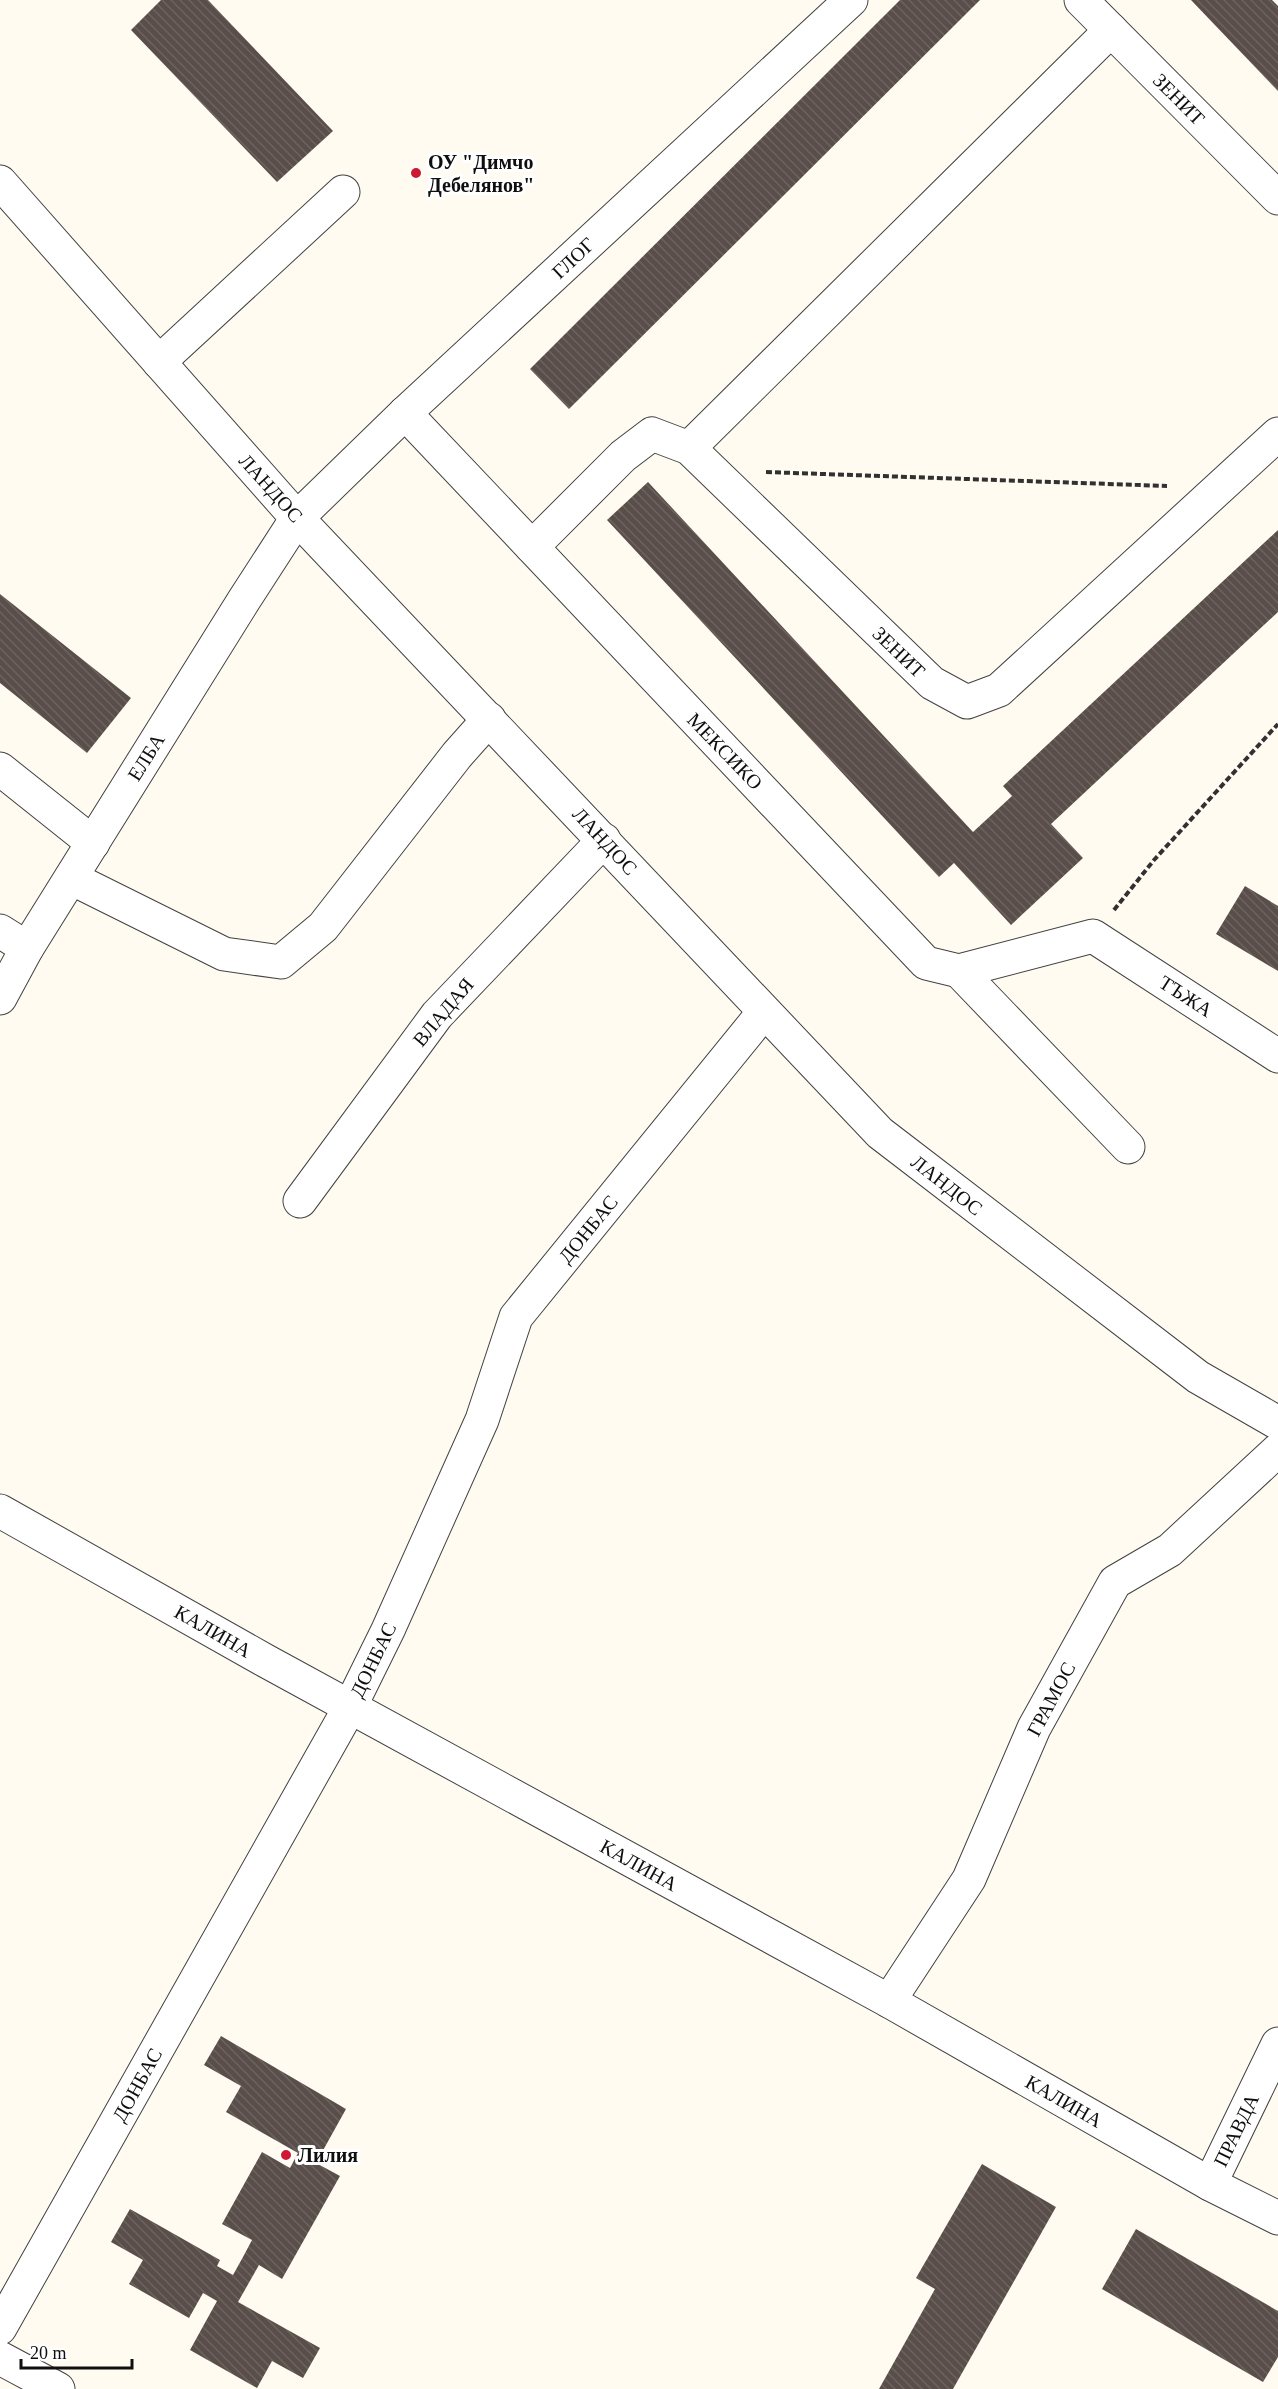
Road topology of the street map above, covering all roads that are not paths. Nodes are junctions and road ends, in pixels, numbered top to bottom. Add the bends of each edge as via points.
1 (851, 0) edge
2 (1081, 0) edge
3 (1111, 30) junction
4 (0, 182) edge
5 (343, 192) dead end
6 (1278, 198) edge
7 (159, 362) junction
8 (405, 413) junction
9 (1278, 434) edge
10 (689, 448) junction
11 (297, 518) junction
12 (531, 547) junction
13 (489, 719) junction
14 (0, 769) edge
15 (604, 840) junction
16 (93, 843) junction
17 (71, 878) junction
18 (0, 931) edge
19 (1093, 936) joint
20 (27, 948) junction
21 (959, 971) junction
22 (0, 998) edge
23 (764, 1012) junction
24 (1278, 1056) edge
25 (1128, 1147) dead end
26 (300, 1201) dead end
27 (1278, 1423) edge
28 (1278, 1450) edge
29 (0, 1511) edge
30 (350, 1707) junction
31 (889, 2001) junction
32 (1278, 2044) edge
33 (1210, 2184) junction
34 (1278, 2218) edge
35 (0, 2328) edge
36 (0, 2358) edge
37 (58, 2389) edge

1 - 8 street, ГЛОГ
2 - 3 street, ЗЕНИТ
3 - 6 street, ЗЕНИТ
3 - 10 street
4 - 7 street, ЛАНДОС
5 - 7 street
7 - 11 street, ЛАНДОС
8 - 11 street, ГЛОГ
8 - 12 street, МЕКСИКО
9 - 10 street, ЗЕНИТ via 999,690 967,702 932,683
10 - 12 street, ЗЕНИТ via 652,434 623,456
11 - 13 street, ЛАНДОС
11 - 16 street, ЕЛБА
12 - 21 street, МЕКСИКО via 926,963
13 - 15 street, ЛАНДОС
13 - 17 street via 323,927 281,962 224,954
14 - 16 street
15 - 23 street, ЛАНДОС
15 - 26 street, ВЛАДАЯ via 437,1015
16 - 17 street, ЕЛБА
17 - 20 street, ЕЛБА
18 - 20 street
19 - 21 street, МЕКСИКО
19 - 24 street, ТЪЖА
20 - 22 street, ЕЛБА
21 - 25 street
23 - 27 street, ЛАНДОС via 880,1133 1198,1377
23 - 30 street, ДОНБАС via 516,1317 482,1419
28 - 31 street, ГРАМОС via 1170,1550 1115,1582 1034,1728 969,1879
29 - 30 street, КАЛИНА
30 - 31 street, КАЛИНА
30 - 35 street, ДОНБАС
31 - 33 street, КАЛИНА
32 - 33 street, ПРАВДА
33 - 34 street, КАЛИНА
36 - 37 street

